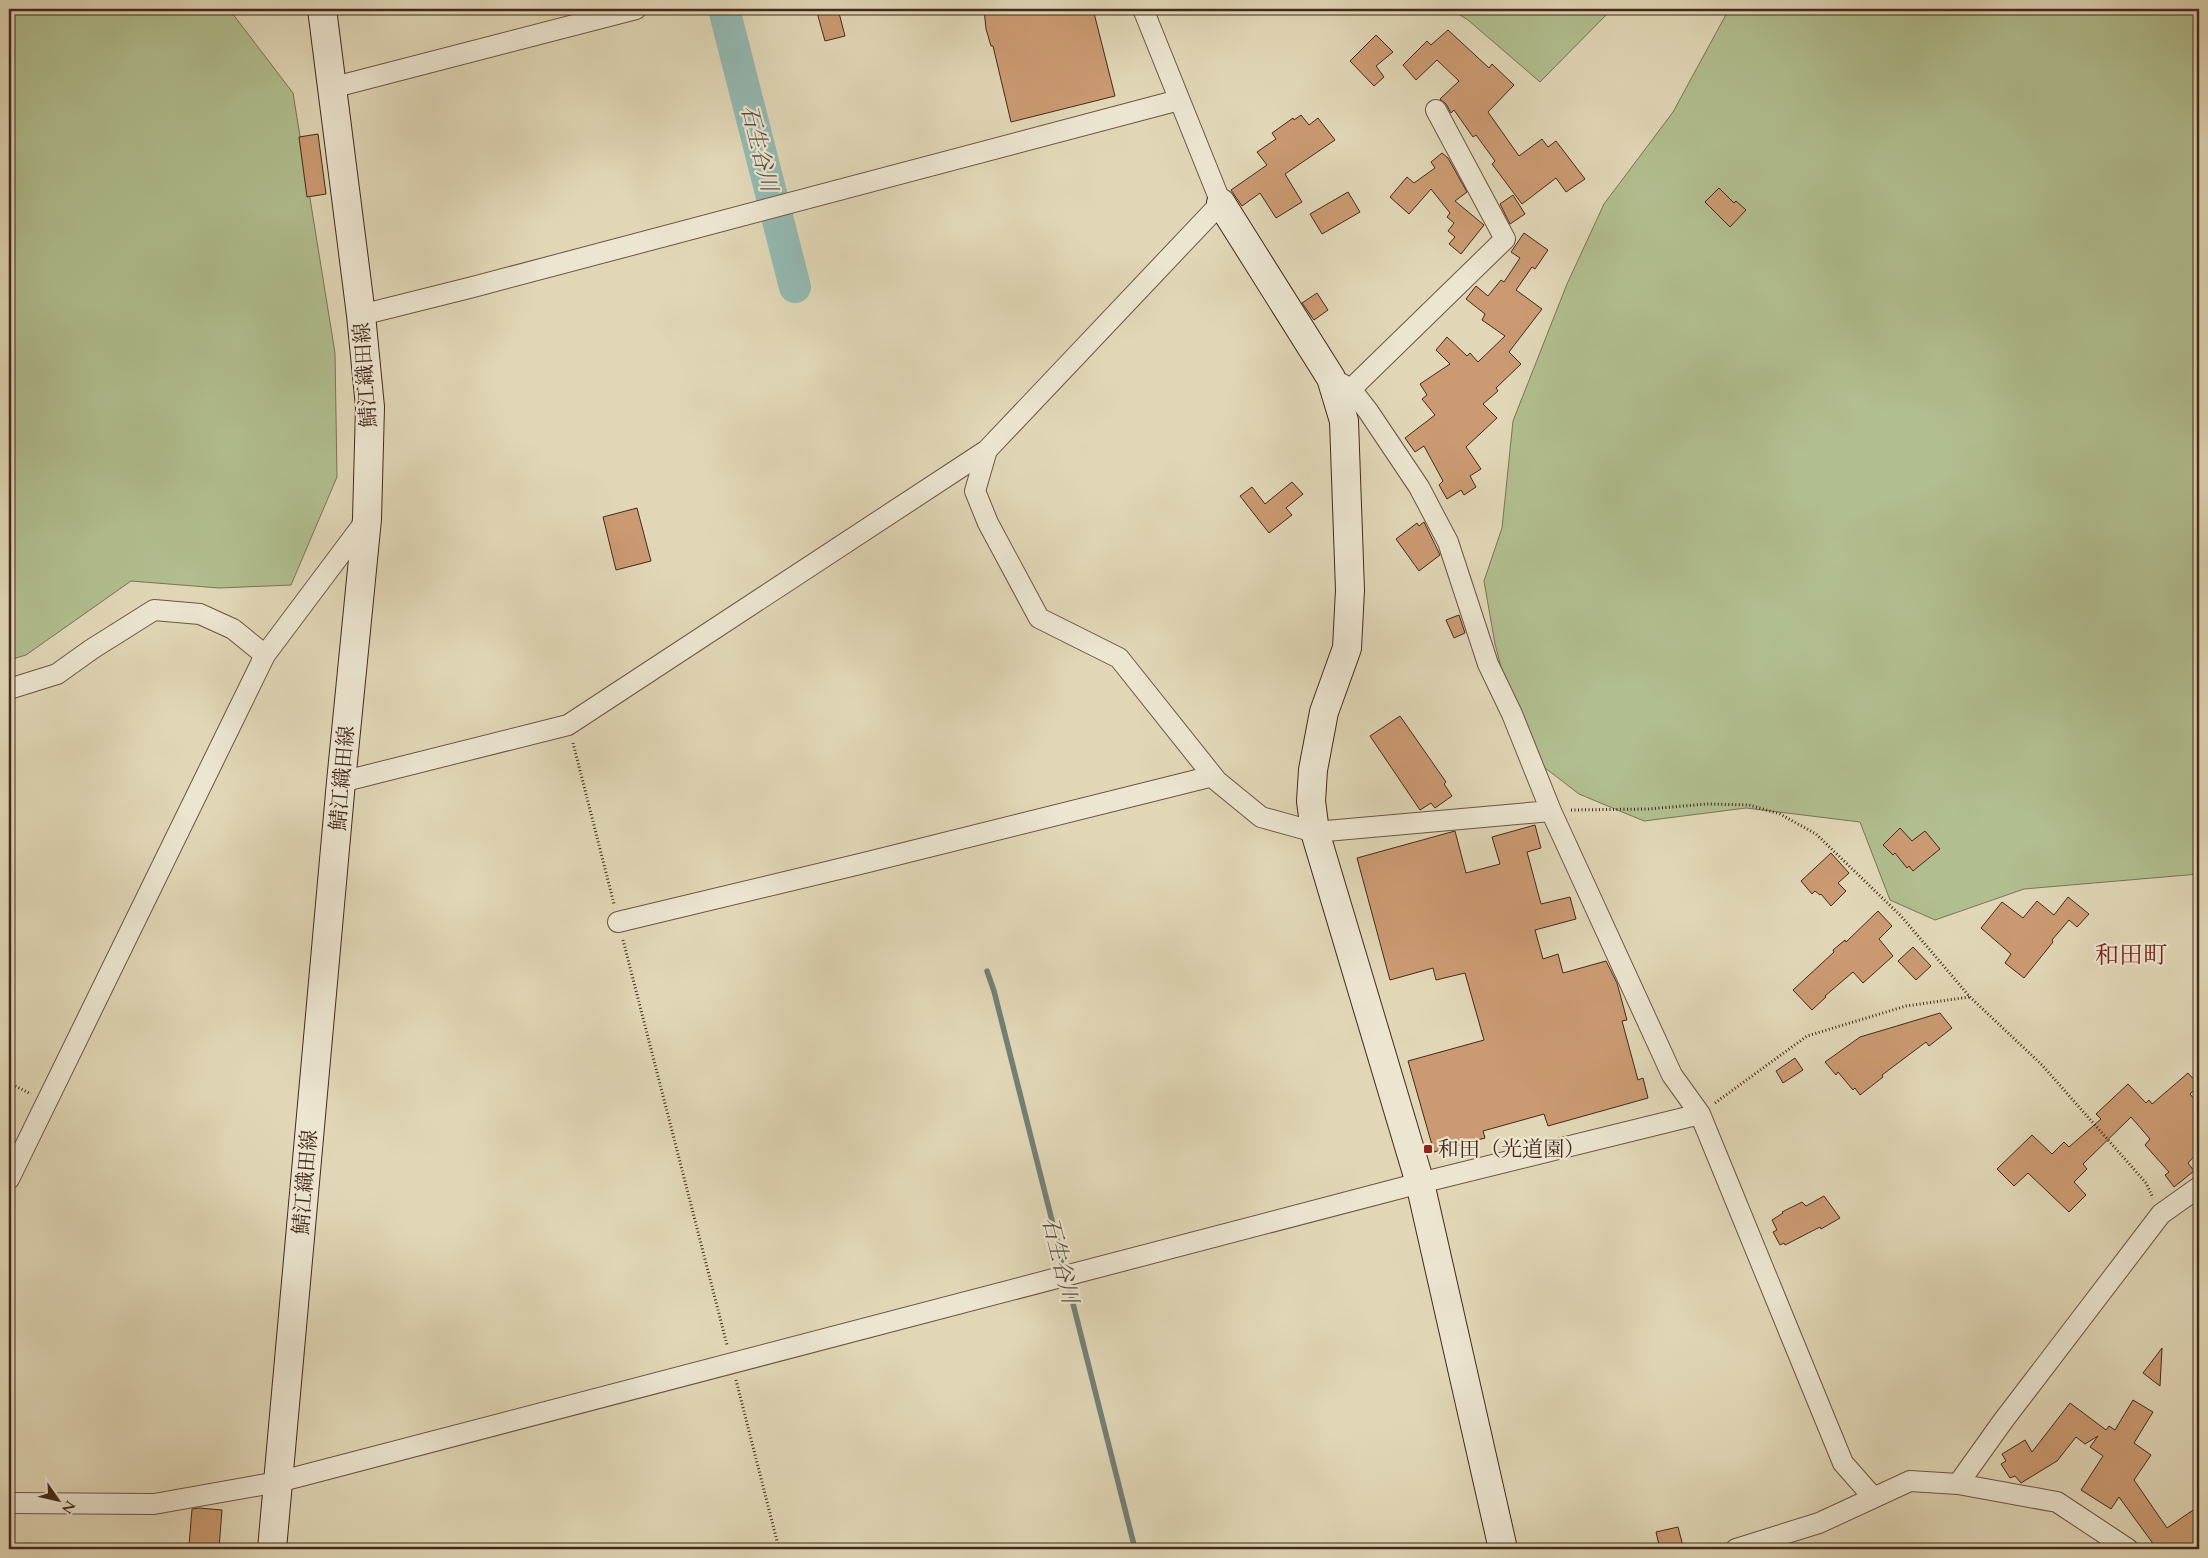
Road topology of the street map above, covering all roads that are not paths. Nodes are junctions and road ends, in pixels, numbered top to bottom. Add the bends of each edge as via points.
1 (322, 9) edge
2 (636, 9) edge
3 (1143, 9) edge
4 (331, 88) junction
5 (1178, 100) junction
6 (1436, 110) dead end
7 (1221, 203) junction
8 (361, 315) junction
9 (1341, 384) junction
10 (987, 450) junction
11 (367, 519) junction
12 (265, 655) junction
13 (9, 689) edge
14 (1213, 776) junction
15 (341, 782) junction
16 (1551, 811) junction
17 (1315, 832) junction
18 (618, 922) road end
19 (1700, 1114) junction
20 (9, 1179) edge
21 (1420, 1183) junction
22 (2199, 1187) edge
23 (278, 1482) junction
24 (1958, 1484) junction
25 (1873, 1497) junction
26 (9, 1503) edge
27 (272, 1549) edge
28 (1504, 1549) edge
29 (1736, 1549) edge
30 (2128, 1549) edge

1 - 4 main road, 鯖江織田線
2 - 4 street
3 - 5 street
4 - 8 main road, 鯖江織田線
5 - 7 street
5 - 8 street
6 - 9 street via 1505,239
7 - 9 main road
7 - 10 street
8 - 11 main road, 鯖江織田線 via 370,408
9 - 16 street via 1368,411 1419,487 1448,542 1488,664
9 - 17 main road via 1350,590 1347,648 1324,712 1313,770 1311,801
10 - 14 street via 975,491 988,523 1038,618 1119,658
10 - 15 street via 568,725
11 - 12 street
11 - 15 main road, 鯖江織田線
12 - 13 street via 233,629 200,614 154,610 57,674
12 - 20 street
14 - 17 street via 1261,817
14 - 18 street
15 - 23 main road, 鯖江織田線
16 - 17 street
16 - 19 street via 1672,1076
17 - 21 main road
19 - 21 street
19 - 25 street via 1843,1463
21 - 23 street
21 - 28 main road
22 - 24 street via 2161,1214
23 - 26 street via 154,1504
23 - 27 main road, 鯖江織田線
24 - 25 street via 1910,1481
24 - 30 street via 2057,1502
25 - 29 street via 1819,1523

